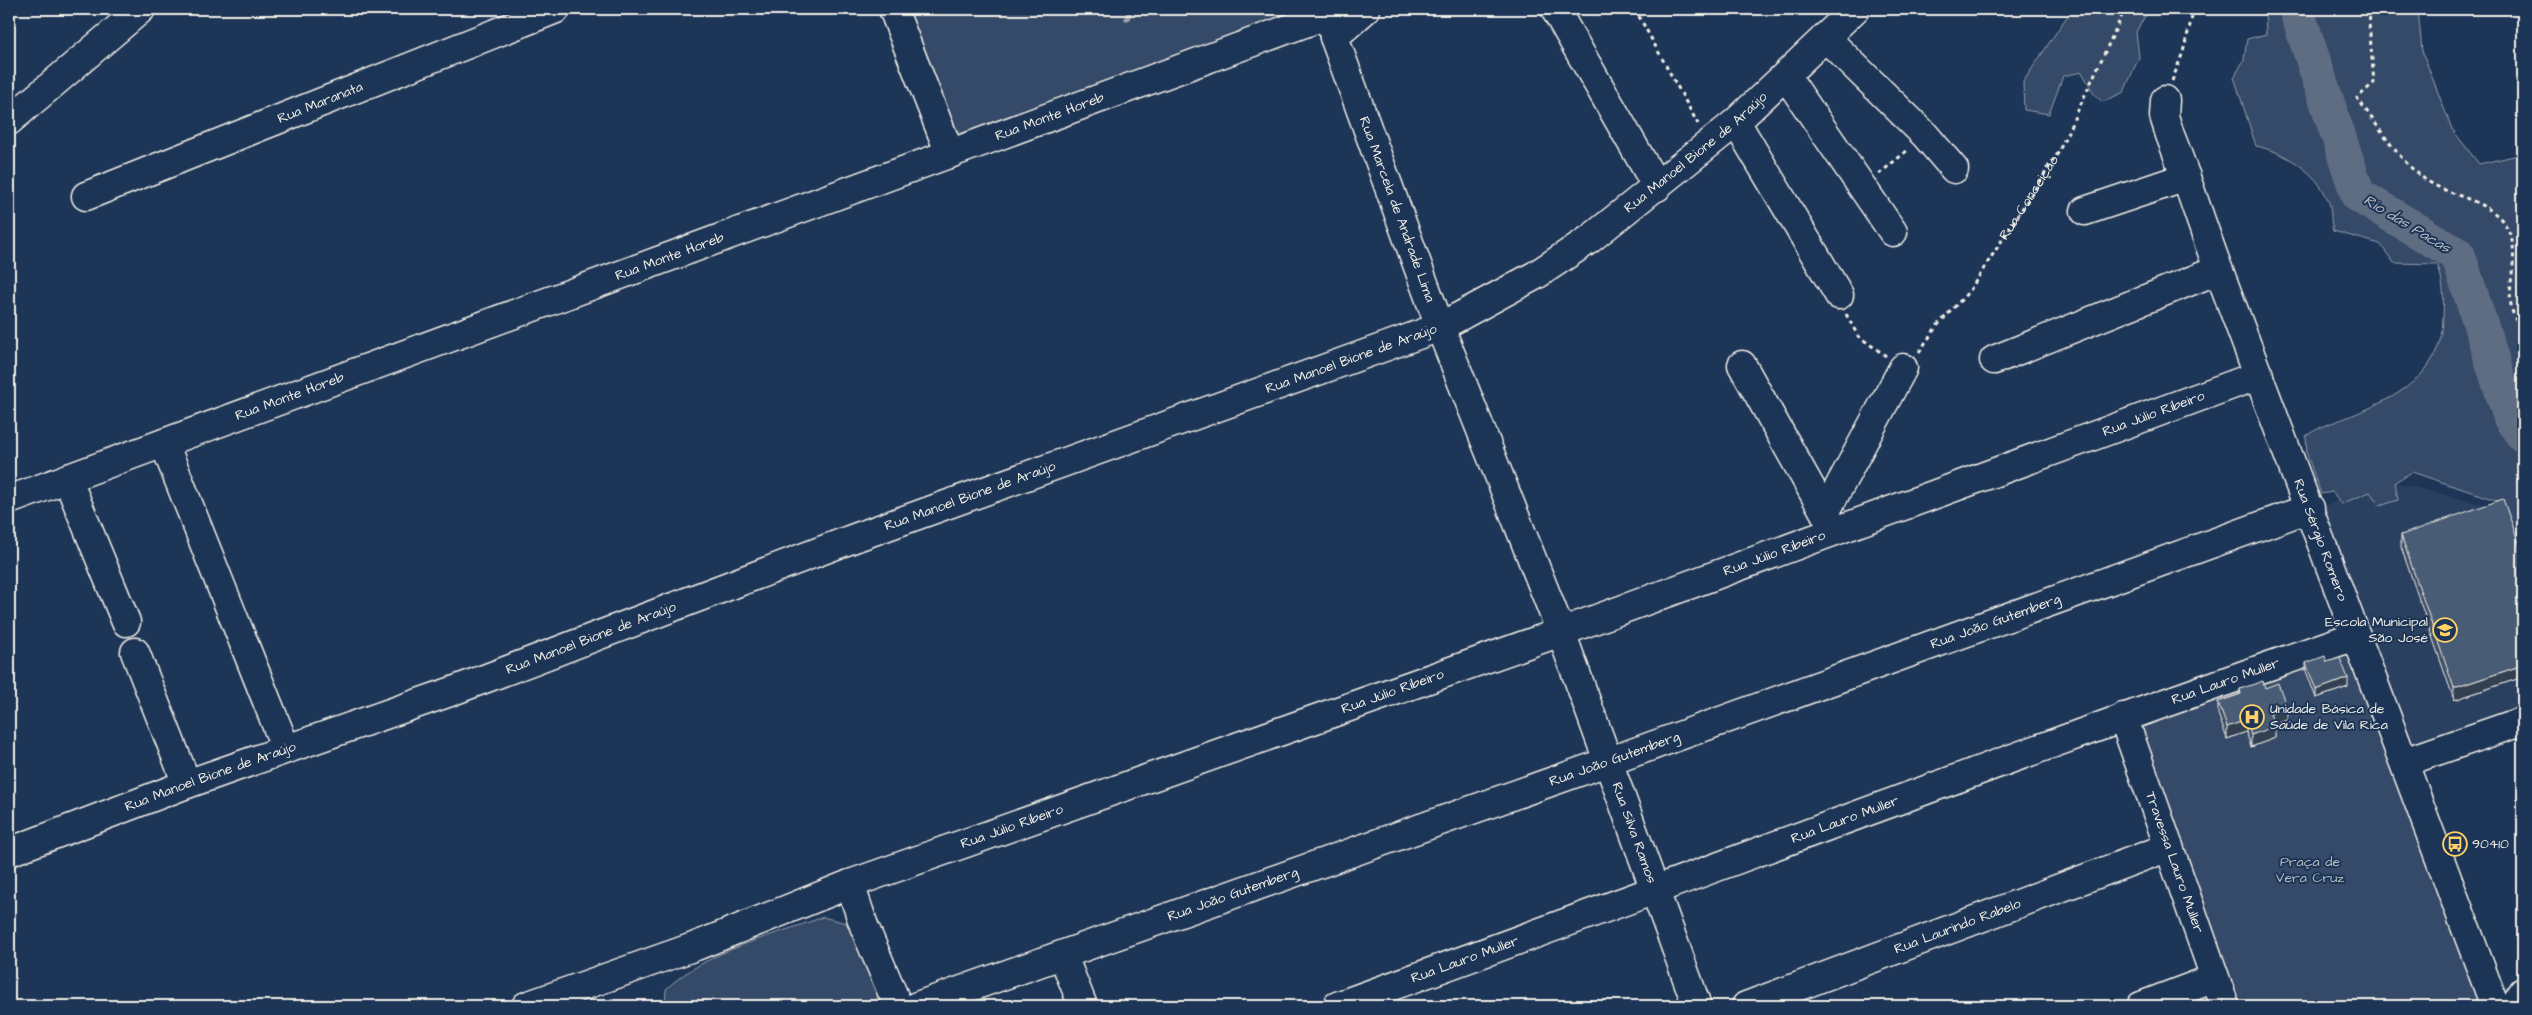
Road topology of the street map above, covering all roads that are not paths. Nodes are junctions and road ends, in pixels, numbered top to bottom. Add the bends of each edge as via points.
1 (141, 9) edge
2 (556, 9) edge
3 (893, 9) edge
4 (1366, 9) edge
5 (1555, 9) edge
6 (1855, 9) edge
7 (1331, 20) edge
8 (1824, 37) junction
9 (1786, 76) junction
10 (2165, 100) road end
11 (9, 121) edge
12 (1736, 122) junction
13 (950, 154) junction
14 (1954, 169) dead end
15 (2186, 177) junction
16 (1657, 187) junction
17 (86, 196) dead end
18 (2085, 211) dead end
19 (1893, 232) dead end
20 (2218, 270) junction
21 (1839, 295) road end
22 (1440, 326) junction
23 (1994, 360) dead end
24 (1742, 365) dead end
25 (1903, 368) road end
26 (2259, 375) junction
27 (164, 443) junction
28 (67, 478) junction
29 (9, 500) edge
30 (2310, 508) junction
31 (1830, 522) junction
32 (126, 622) dead end
33 (1561, 632) junction
34 (2356, 636) junction
35 (135, 652) dead end
36 (2123, 717) junction
37 (2523, 721) edge
38 (286, 749) junction
39 (1610, 761) junction
40 (2405, 762) junction
41 (187, 784) junction
42 (2169, 847) junction
43 (9, 852) edge
44 (850, 884) junction
45 (1656, 892) junction
46 (1063, 956) junction
47 (2215, 978) junction
48 (2523, 992) edge
49 (526, 1006) edge
50 (898, 1006) edge
51 (917, 1006) edge
52 (1083, 1006) edge
53 (1337, 1006) edge
54 (1696, 1006) edge
55 (1746, 1006) edge
56 (2141, 1006) edge
57 (2225, 1006) edge
58 (2495, 1006) edge
59 (2514, 1006) edge

1 - 11 street
2 - 17 street, Rua Maranata
3 - 13 street
4 - 7 street
5 - 16 street
6 - 8 street, Rua Manoel Bione de Araújo
7 - 13 street, Rua Monte Horeb
7 - 22 street, Rua Marcela de Andrade Lima
8 - 9 street, Rua Manoel Bione de Araújo
8 - 14 street via 1925,135
9 - 12 street, Rua Manoel Bione de Araújo
9 - 19 street
10 - 15 street, Rua Sérgio Romero via 2164,116
12 - 16 street, Rua Manoel Bione de Araújo
12 - 21 street
13 - 27 street, Rua Monte Horeb
15 - 18 street
15 - 20 street, Rua Sérgio Romero
16 - 22 street, Rua Manoel Bione de Araújo via 1536,275
20 - 23 street
20 - 26 street, Rua Sérgio Romero
22 - 33 street, Rua Marcela de Andrade Lima
22 - 38 street, Rua Manoel Bione de Araújo
24 - 31 street
25 - 31 street
26 - 30 street, Rua Sérgio Romero
26 - 31 street, Rua Júlio Ribeiro
27 - 28 street, Rua Monte Horeb
27 - 38 street
28 - 29 street, Rua Monte Horeb
28 - 32 street
30 - 34 street, Rua Sérgio Romero
30 - 39 street, Rua João Gutemberg
31 - 33 street, Rua Júlio Ribeiro
33 - 39 street, Rua Silva Ramos
33 - 44 street, Rua Júlio Ribeiro
34 - 36 street, Rua Lauro Muller
34 - 40 street, Rua Sérgio Romero
35 - 41 street
36 - 42 street, Travessa Lauro Muller
36 - 45 street, Rua Lauro Muller
37 - 40 street
38 - 41 street, Rua Manoel Bione de Araújo
39 - 45 street, Rua Silva Ramos
39 - 46 street, Rua João Gutemberg
40 - 58 street, Rua Sérgio Romero
41 - 43 street, Rua Manoel Bione de Araújo
42 - 47 street, Travessa Lauro Muller
42 - 55 street, Rua Laurindo Rabelo
44 - 49 street, Rua Júlio Ribeiro via 696,946
44 - 50 street
45 - 53 street, Rua Lauro Muller
45 - 54 street, Rua Silva Ramos
46 - 51 street, Rua João Gutemberg
46 - 52 street
47 - 56 street
47 - 57 street, Travessa Lauro Muller
48 - 59 street

